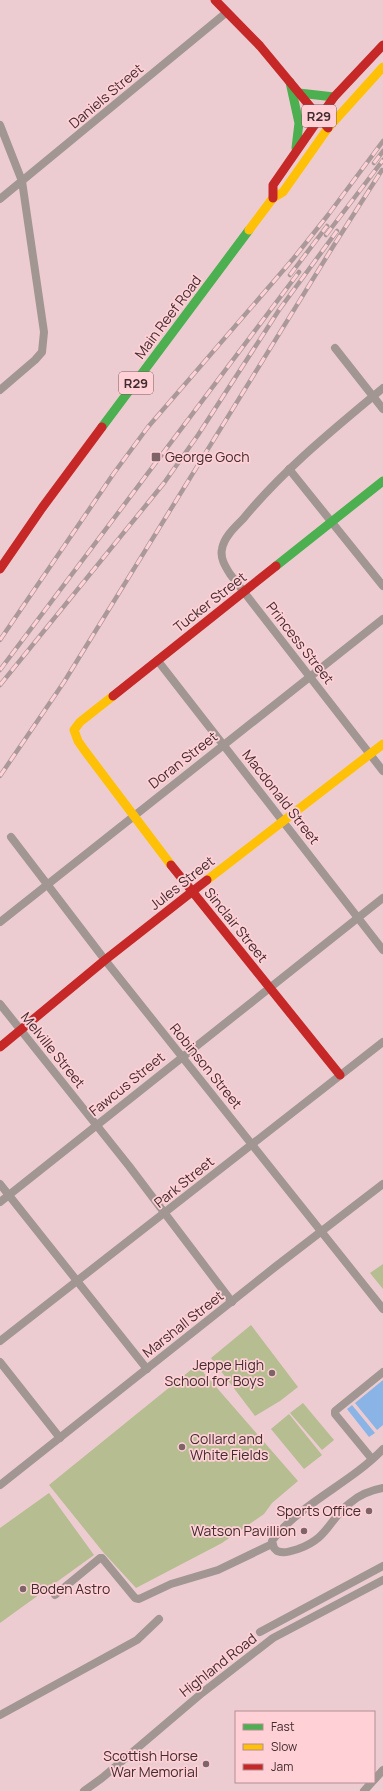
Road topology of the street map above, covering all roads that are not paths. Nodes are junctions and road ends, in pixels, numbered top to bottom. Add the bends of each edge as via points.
1 (215, 0) edge
2 (227, 12) junction
3 (383, 45) edge
4 (383, 67) edge
5 (290, 82) junction
6 (299, 93) junction
7 (334, 97) junction
8 (319, 117) junction
9 (0, 125) edge
10 (328, 128) junction
11 (295, 154) junction
12 (22, 181) junction
13 (273, 198) junction
14 (0, 199) edge
15 (335, 348) dead end
16 (383, 388) edge
17 (0, 390) edge
18 (373, 396) junction
19 (383, 409) edge
20 (289, 468) junction
21 (383, 481) edge
22 (331, 521) junction
23 (0, 569) edge
24 (383, 586) edge
25 (244, 593) junction
26 (383, 619) edge
27 (158, 661) junction
28 (310, 676) junction
29 (383, 744) edge
30 (224, 745) junction
31 (85, 751) joint
32 (370, 754) junction
33 (383, 771) edge
34 (134, 815) junction
35 (283, 821) junction
36 (11, 837) dead end
37 (49, 885) junction
38 (192, 893) junction
39 (383, 898) edge
40 (358, 918) junction
41 (0, 922) edge
42 (383, 950) edge
43 (105, 960) junction
44 (269, 988) junction
45 (0, 1004) edge
46 (21, 1030) junction
47 (383, 1042) edge
48 (0, 1047) edge
49 (182, 1057) junction
50 (340, 1075) junction
51 (97, 1125) junction
52 (252, 1145) junction
53 (0, 1184) edge
54 (383, 1184) edge
55 (8, 1195) junction
56 (0, 1202) edge
57 (164, 1214) junction
58 (321, 1232) junction
59 (78, 1281) junction
60 (232, 1302) junction
61 (383, 1309) edge
62 (0, 1342) edge
63 (0, 1362) edge
64 (147, 1369) junction
65 (383, 1372) edge
66 (60, 1438) junction
67 (379, 1455) edge
68 (0, 1485) edge
69 (383, 1488) edge
70 (272, 1544) junction
71 (383, 1566) edge
72 (383, 1580) edge
73 (55, 1595) dead end
74 (159, 1619) dead end
75 (260, 1632) dead end
76 (0, 1715) edge
77 (383, 1770) edge
78 (375, 1779) edge
79 (371, 1783) edge
80 (84, 1791) edge
81 (364, 1791) edge

1 - 2 main road
2 - 5 main road
2 - 12 street, Daniels Street
3 - 7 main road, Main Reef Road / R29
4 - 10 main road, Main Reef Road / R29
5 - 6 main road
5 - 11 main road via 299,123
6 - 7 main road
6 - 8 main road
7 - 8 main road, Main Reef Road / R29
8 - 10 main road
8 - 11 main road, Main Reef Road / R29
9 - 12 street
10 - 13 main road, Main Reef Road / R29 via 283,192
11 - 13 main road, Main Reef Road / R29 via 273,185
12 - 14 street, Daniels Street
12 - 17 street via 42,311 44,342 42,352 35,360
13 - 23 main road, Main Reef Road / R29
15 - 18 street
16 - 18 street, Princess Street
18 - 19 street
18 - 20 street, Princess Street
20 - 22 street
20 - 25 street, Princess Street via 224,542 221,554 224,565
21 - 22 main road, Tucker Street
22 - 24 street
22 - 25 main road, Tucker Street
25 - 27 main road, Tucker Street
25 - 28 street, Princess Street
26 - 28 street, Doran Street
27 - 30 street, Macdonald Street
27 - 31 main road, Tucker Street via 80,722 74,730
28 - 30 street, Doran Street
28 - 32 street, Princess Street
29 - 32 main road, Jules Street
30 - 34 street, Doran Street
30 - 35 street, Macdonald Street
31 - 34 main road, Sinclair Street
32 - 33 street, Princess Street
32 - 35 main road, Jules Street
34 - 37 street, Doran Street
34 - 38 main road, Sinclair Street
35 - 38 main road, Jules Street
35 - 40 street, Macdonald Street
36 - 37 street, Robinson Street
37 - 41 street, Doran Street
37 - 43 street, Robinson Street
38 - 43 main road, Jules Street
38 - 44 main road, Sinclair Street
39 - 40 street, Fawcus Street
40 - 42 street, Macdonald Street
40 - 44 street, Fawcus Street
43 - 46 main road, Jules Street
43 - 49 street, Robinson Street
44 - 49 street, Fawcus Street
44 - 50 main road, Sinclair Street
45 - 46 street, Melville Street
46 - 48 main road, Jules Street
46 - 51 street, Melville Street
47 - 50 street, Park Street
49 - 51 street, Fawcus Street
49 - 52 street, Robinson Street
50 - 52 street, Park Street
51 - 55 street, Fawcus Street
51 - 57 street, Melville Street
52 - 57 street, Park Street
52 - 58 street, Robinson Street
53 - 55 street
54 - 58 street, Marshall Street
55 - 56 street, Fawcus Street
55 - 59 street
57 - 59 street, Park Street
57 - 60 street, Melville Street
58 - 60 street, Marshall Street
58 - 61 street, Robinson Street
59 - 62 street, Park Street
59 - 64 street
60 - 64 street, Marshall Street
63 - 66 street
64 - 66 street, Marshall Street
65 - 67 street via 335,1411 335,1414
66 - 68 street, Marshall Street
67 - 70 street via 293,1519 275,1536
69 - 70 street via 370,1491 351,1502 337,1515 327,1530 304,1546 282,1553
70 - 73 street via 218,1570 171,1584 139,1599 135,1598 100,1558
71 - 75 street, Highland Road
72 - 80 street, Highland Road via 273,1638
74 - 76 street via 137,1640
77 - 78 street
79 - 81 street

